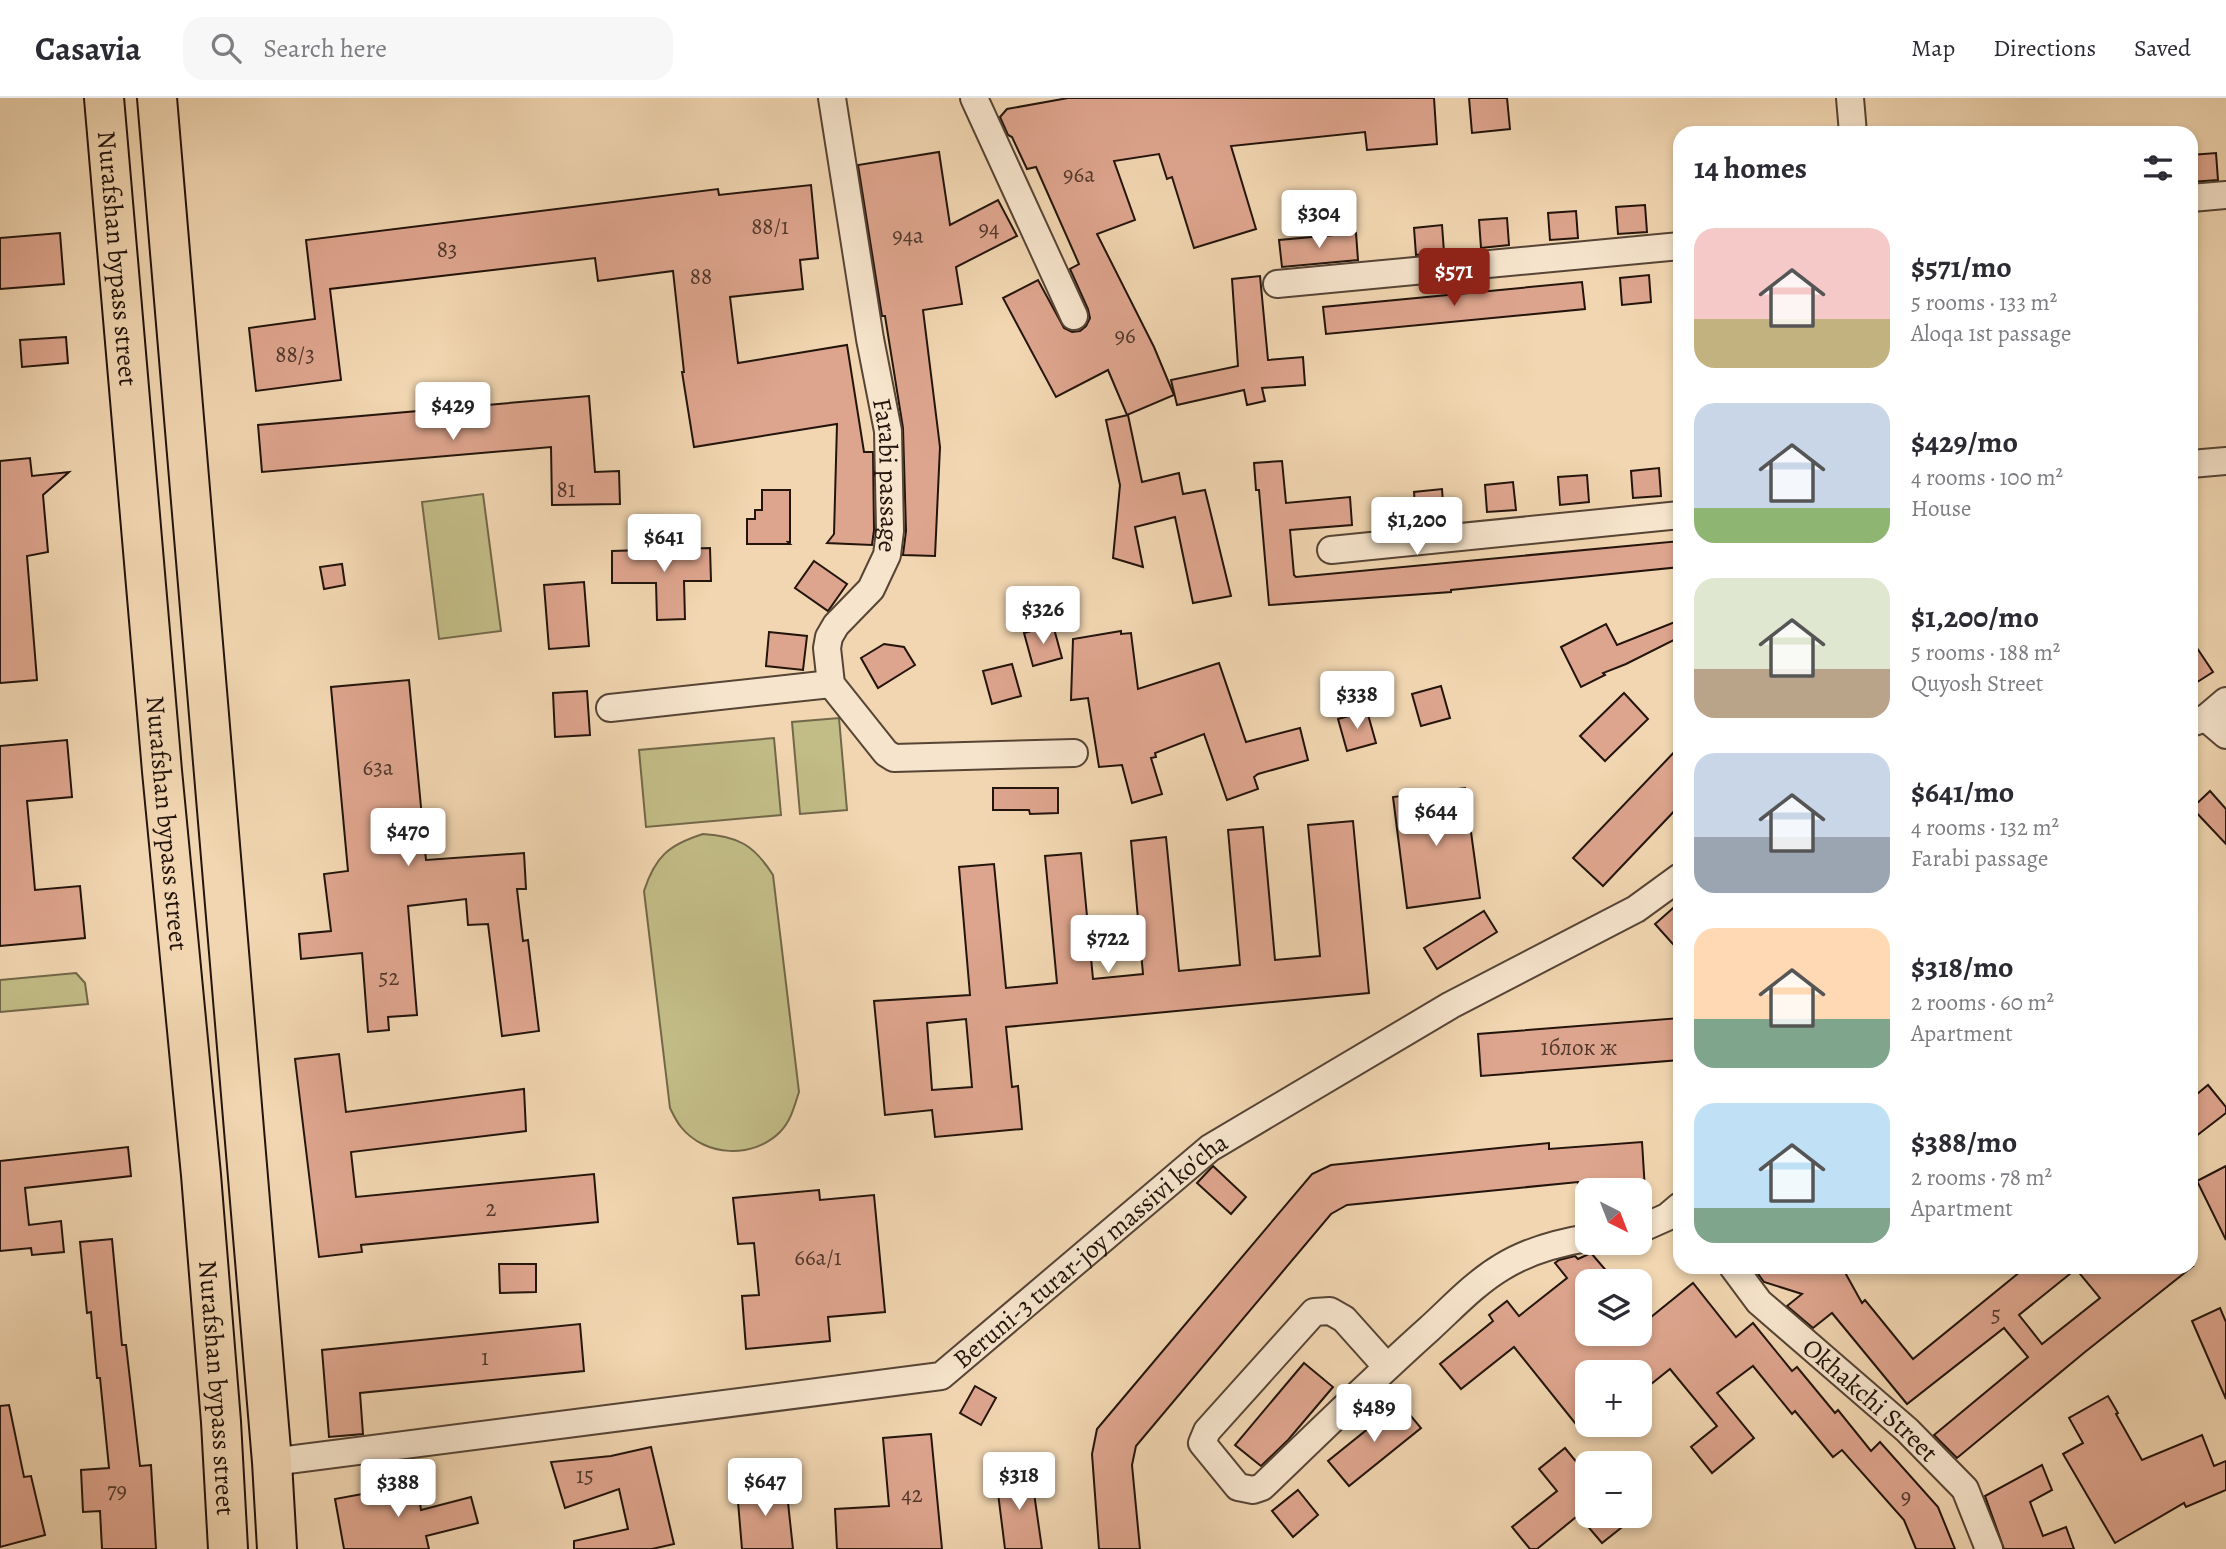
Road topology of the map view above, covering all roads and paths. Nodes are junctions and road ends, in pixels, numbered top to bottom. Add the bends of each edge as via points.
1 (104, 98) edge
2 (157, 98) edge
3 (831, 98) edge
4 (974, 98) edge
5 (1850, 98) edge
6 (1852, 126) edge
7 (2226, 195) edge
8 (2198, 197) edge
9 (1673, 247) edge
10 (1278, 284) dead end
11 (1074, 316) dead end
12 (2226, 461) edge
13 (2198, 463) edge
14 (1673, 516) edge
15 (1331, 550) dead end
16 (197, 574) junction
17 (146, 577) junction
18 (831, 684) junction
19 (610, 708) dead end
20 (1074, 753) dead end
21 (213, 766) junction
22 (162, 771) junction
23 (1673, 882) edge
24 (1673, 1212) edge
25 (1652, 1224) edge
26 (1575, 1240) edge
27 (1738, 1274) edge
28 (1387, 1367) junction
29 (272, 1462) junction
30 (228, 1549) edge
31 (277, 1549) edge
32 (1989, 1549) edge

1 - 17 main road, Nurafshan bypass street
2 - 16 main road, Nurafshan bypass street
3 - 18 street, Farabi passage via 888,431 890,531 887,555 871,590 829,637
4 - 11 street
5 - 6 street
7 - 8 street
9 - 10 street
12 - 13 street
14 - 15 street
16 - 17 main road via 174,592 159,588
16 - 21 main road, Nurafshan bypass street
17 - 22 main road, Nurafshan bypass street
18 - 19 street
18 - 20 street via 894,758
21 - 22 main road
21 - 29 main road, Nurafshan bypass street
22 - 30 main road, Nurafshan bypass street via 201,1175
23 - 29 street, Beruni-3 turar-joy massivi ko'cha via 1636,909 1451,1005 1210,1148 941,1376
24 - 25 street
26 - 28 street via 1519,1257 1496,1270
27 - 32 street, Okhakchi Street via 1759,1302 1907,1430 1965,1489
28 - 28 street via 1262,1487 1238,1487 1202,1443 1207,1431 1314,1312 1330,1311 1344,1319
29 - 31 main road, Nurafshan bypass street

